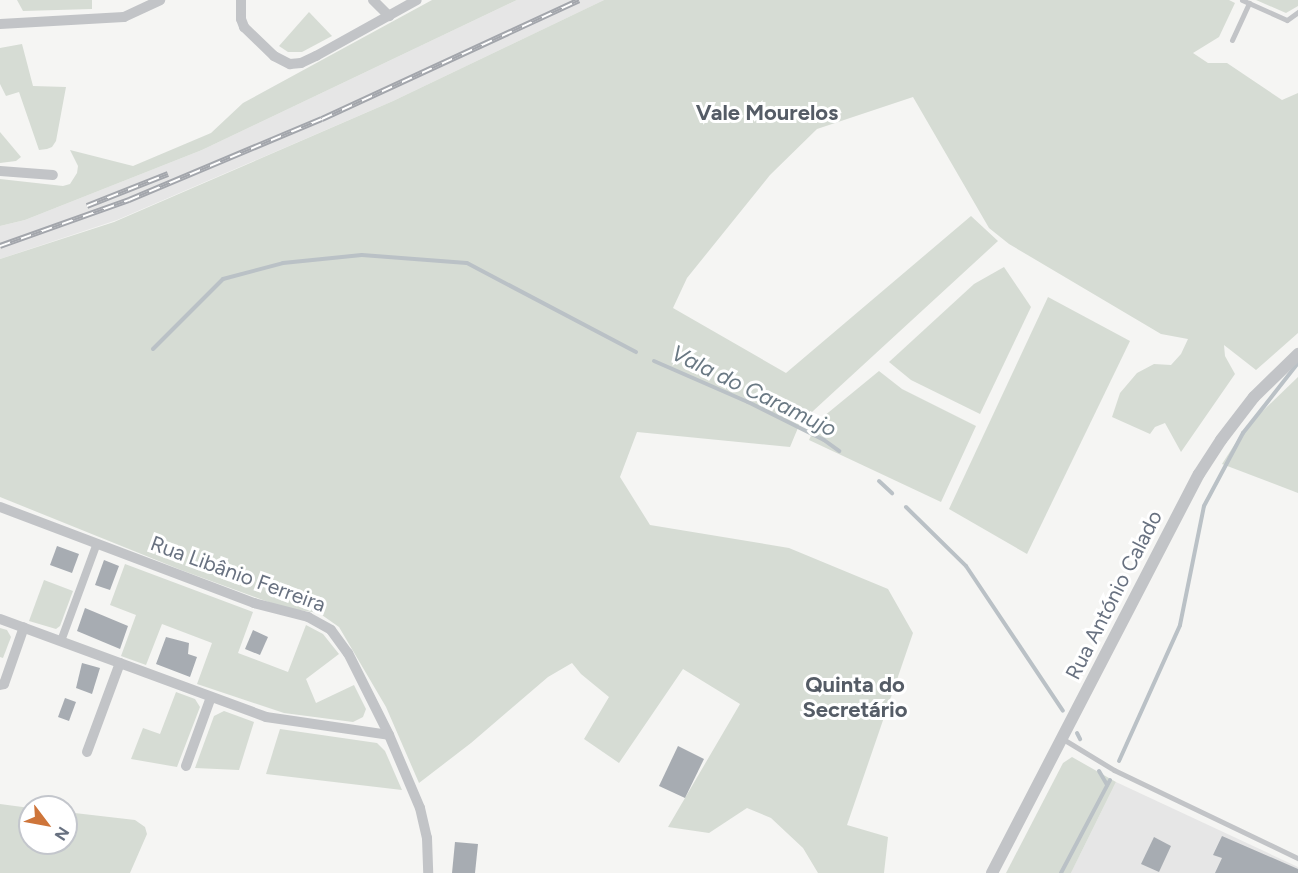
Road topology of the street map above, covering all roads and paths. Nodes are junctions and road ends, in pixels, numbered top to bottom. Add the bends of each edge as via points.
1 (160, 0) edge
2 (241, 0) edge
3 (372, 0) edge
4 (417, 0) edge
5 (1242, 0) edge
6 (1249, 3) junction
7 (1298, 12) edge
8 (389, 16) junction
9 (0, 24) edge
10 (1232, 40) dead end
11 (0, 171) edge
12 (53, 175) dead end
13 (1298, 354) edge
14 (0, 507) edge
15 (97, 543) junction
16 (0, 619) edge
17 (24, 627) junction
18 (61, 641) junction
19 (120, 663) junction
20 (2, 685) edge
21 (0, 696) edge
22 (211, 697) junction
23 (389, 735) junction
24 (1062, 738) junction
25 (87, 752) dead end
26 (186, 766) dead end
27 (1298, 858) edge
28 (428, 873) edge
29 (992, 873) edge

1 - 9 street via 124,17
2 - 8 street via 244,27 274,56 290,64 316,56
3 - 8 street
4 - 8 street
5 - 6 lane
6 - 7 lane via 1287,20
6 - 10 lane
11 - 12 street
13 - 24 street, Rua António Calado via 1254,396 1208,459
14 - 15 street, Rua Libânio Ferreira
15 - 18 street
15 - 23 street, Rua Libânio Ferreira via 243,599 321,623 344,645
16 - 17 street
17 - 18 street
17 - 20 street
18 - 19 street
19 - 22 street
19 - 25 street
20 - 21 street
22 - 23 street via 278,720
22 - 26 street
23 - 28 street, Rua Libânio Ferreira via 423,820
24 - 27 lane via 1114,770
24 - 29 street, Rua António Calado

